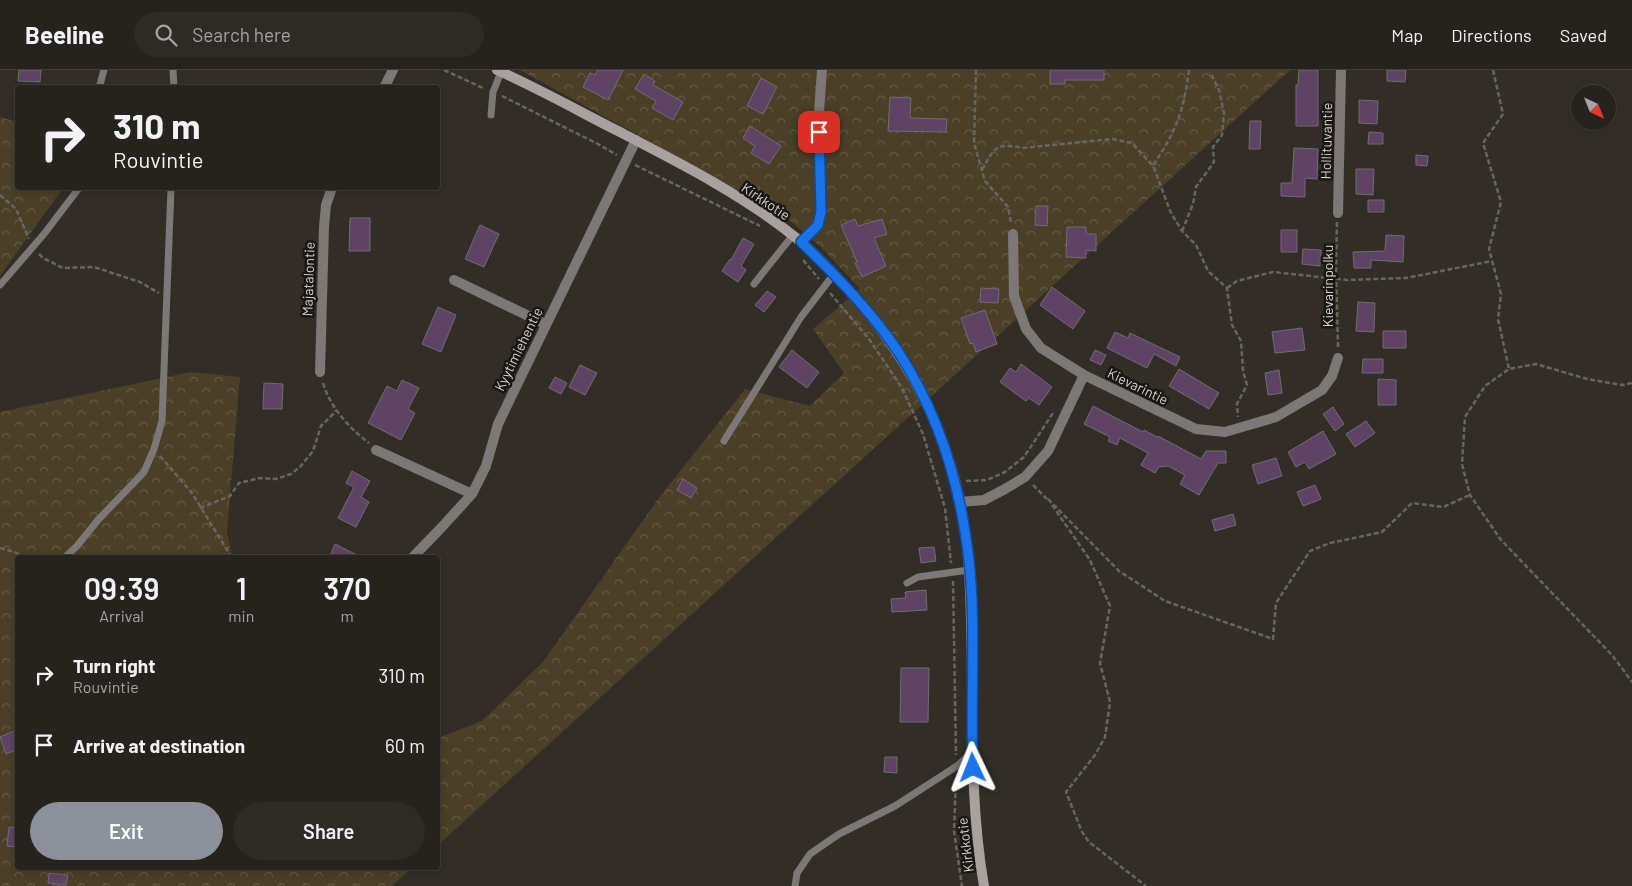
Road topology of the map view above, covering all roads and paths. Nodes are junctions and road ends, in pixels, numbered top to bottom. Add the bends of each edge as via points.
1 (104, 70) edge
2 (173, 70) edge
3 (394, 70) edge
4 (444, 70) edge
5 (822, 70) edge
6 (976, 70) edge
7 (1189, 70) edge
8 (1341, 70) edge
9 (1493, 70) edge
10 (499, 71) edge
11 (1210, 72) dead end
12 (100, 85) edge
13 (174, 85) edge
14 (386, 85) edge
15 (493, 92) junction
16 (491, 115) dead end
17 (636, 140) junction
18 (625, 160) junction
19 (1153, 165) junction
20 (982, 170) junction
21 (77, 190) edge
22 (171, 190) edge
23 (331, 190) edge
24 (0, 195) edge
25 (1338, 212) joint
26 (766, 229) dead end
27 (1182, 231) junction
28 (1013, 234) joint
29 (790, 240) junction
30 (801, 242) junction
31 (33, 246) junction
32 (1492, 261) junction
33 (834, 274) junction
34 (1336, 279) junction
35 (454, 280) dead end
36 (754, 284) dead end
37 (0, 285) edge
38 (824, 286) junction
39 (1227, 288) junction
40 (167, 298) junction
41 (546, 324) junction
42 (1338, 358) joint
43 (1510, 369) junction
44 (320, 372) joint
45 (1084, 375) junction
46 (1632, 383) edge
47 (1057, 406) dead end
48 (337, 410) junction
49 (1240, 428) junction
50 (724, 441) dead end
51 (154, 449) junction
52 (376, 450) joint
53 (1024, 477) junction
54 (955, 482) junction
55 (938, 483) junction
56 (472, 494) junction
57 (1470, 495) junction
58 (1048, 500) junction
59 (960, 502) junction
60 (200, 508) junction
61 (0, 548) edge
62 (21, 555) edge
63 (67, 555) edge
64 (230, 555) edge
65 (415, 555) edge
66 (969, 570) junction
67 (952, 573) junction
68 (906, 583) dead end
69 (1632, 682) edge
70 (972, 752) junction
71 (957, 766) junction
72 (795, 886) edge
73 (962, 886) edge
74 (984, 886) edge
75 (1146, 886) edge

1 - 12 lane
2 - 13 lane
3 - 14 street
4 - 15 path
5 - 30 street via 819,112 821,212 818,225
6 - 20 path via 974,143
7 - 19 path via 1186,96 1176,129
8 - 25 street, Hollituvantie
9 - 32 path via 1503,114 1483,143 1500,202 1489,249
10 - 15 lane
10 - 17 street, Kirkkotie
11 - 27 path via 1219,90 1224,114 1222,135 1214,147 1214,162 1196,187
15 - 16 lane
15 - 18 path
17 - 18 street, Kyytimiehentie
17 - 29 street, Kirkkotie via 754,207
18 - 26 path
18 - 41 street, Kyytimiehentie
19 - 20 path via 1132,143 1112,139 1022,148 1008,145 994,149
19 - 27 path via 1170,210
20 - 28 path via 985,181 1008,207
21 - 31 lane
22 - 40 lane
23 - 44 street, Majatalontie via 324,227
24 - 31 path via 16,209
25 - 34 path, Kievarinpolku
27 - 39 path via 1196,245 1208,271
28 - 45 street, Kievarintie via 1014,296 1026,329 1041,348
29 - 30 street, Kirkkotie
29 - 36 lane
29 - 38 path
30 - 33 street, Kirkkotie
31 - 37 lane
31 - 40 path via 43,258 63,268 94,266 140,282
32 - 34 path via 1406,278
32 - 43 path via 1501,294 1498,319
33 - 38 lane
33 - 54 street, Kirkkotie via 898,352 919,387
34 - 39 path via 1273,272 1237,281
34 - 42 path, Kievarinpolku
35 - 41 street
38 - 50 lane via 801,317
38 - 55 path via 869,339 902,388 923,434
39 - 49 path via 1232,325 1241,341 1247,385 1237,404
40 - 51 lane via 162,421
41 - 56 street, Kyytimiehentie via 498,424 486,466
42 - 49 street, Kievarintie via 1332,376 1322,390 1276,417
43 - 46 path via 1536,364 1587,379 1622,385
43 - 57 path via 1484,386 1465,417 1462,464
44 - 48 path via 324,388
45 - 49 street, Kievarintie via 1196,429 1225,432
45 - 53 street via 1048,451
47 - 54 path via 1024,456 1005,472 987,480
48 - 52 path
48 - 60 path via 321,426 313,451 291,474 239,483 230,496
51 - 60 path via 192,493
51 - 63 lane via 144,472
52 - 56 street
53 - 58 path
53 - 59 street via 984,500
54 - 55 path
54 - 59 street, Kirkkotie
55 - 67 path via 945,508
56 - 65 street, Kyytimiehentie
57 - 58 path via 1443,507 1412,503 1382,532 1330,543 1310,551 1276,603 1273,639 1166,601 1119,571
57 - 69 path via 1501,540 1612,654
58 - 75 path via 1090,560 1110,606 1100,663 1110,702 1106,737 1066,792 1089,842
59 - 66 street, Kirkkotie
60 - 64 path
61 - 62 path
66 - 67 lane
66 - 70 street, Kirkkotie
67 - 68 lane
67 - 71 path
70 - 71 lane
70 - 74 street, Kirkkotie via 976,825
71 - 72 lane via 810,854 797,872
71 - 73 path via 954,831

